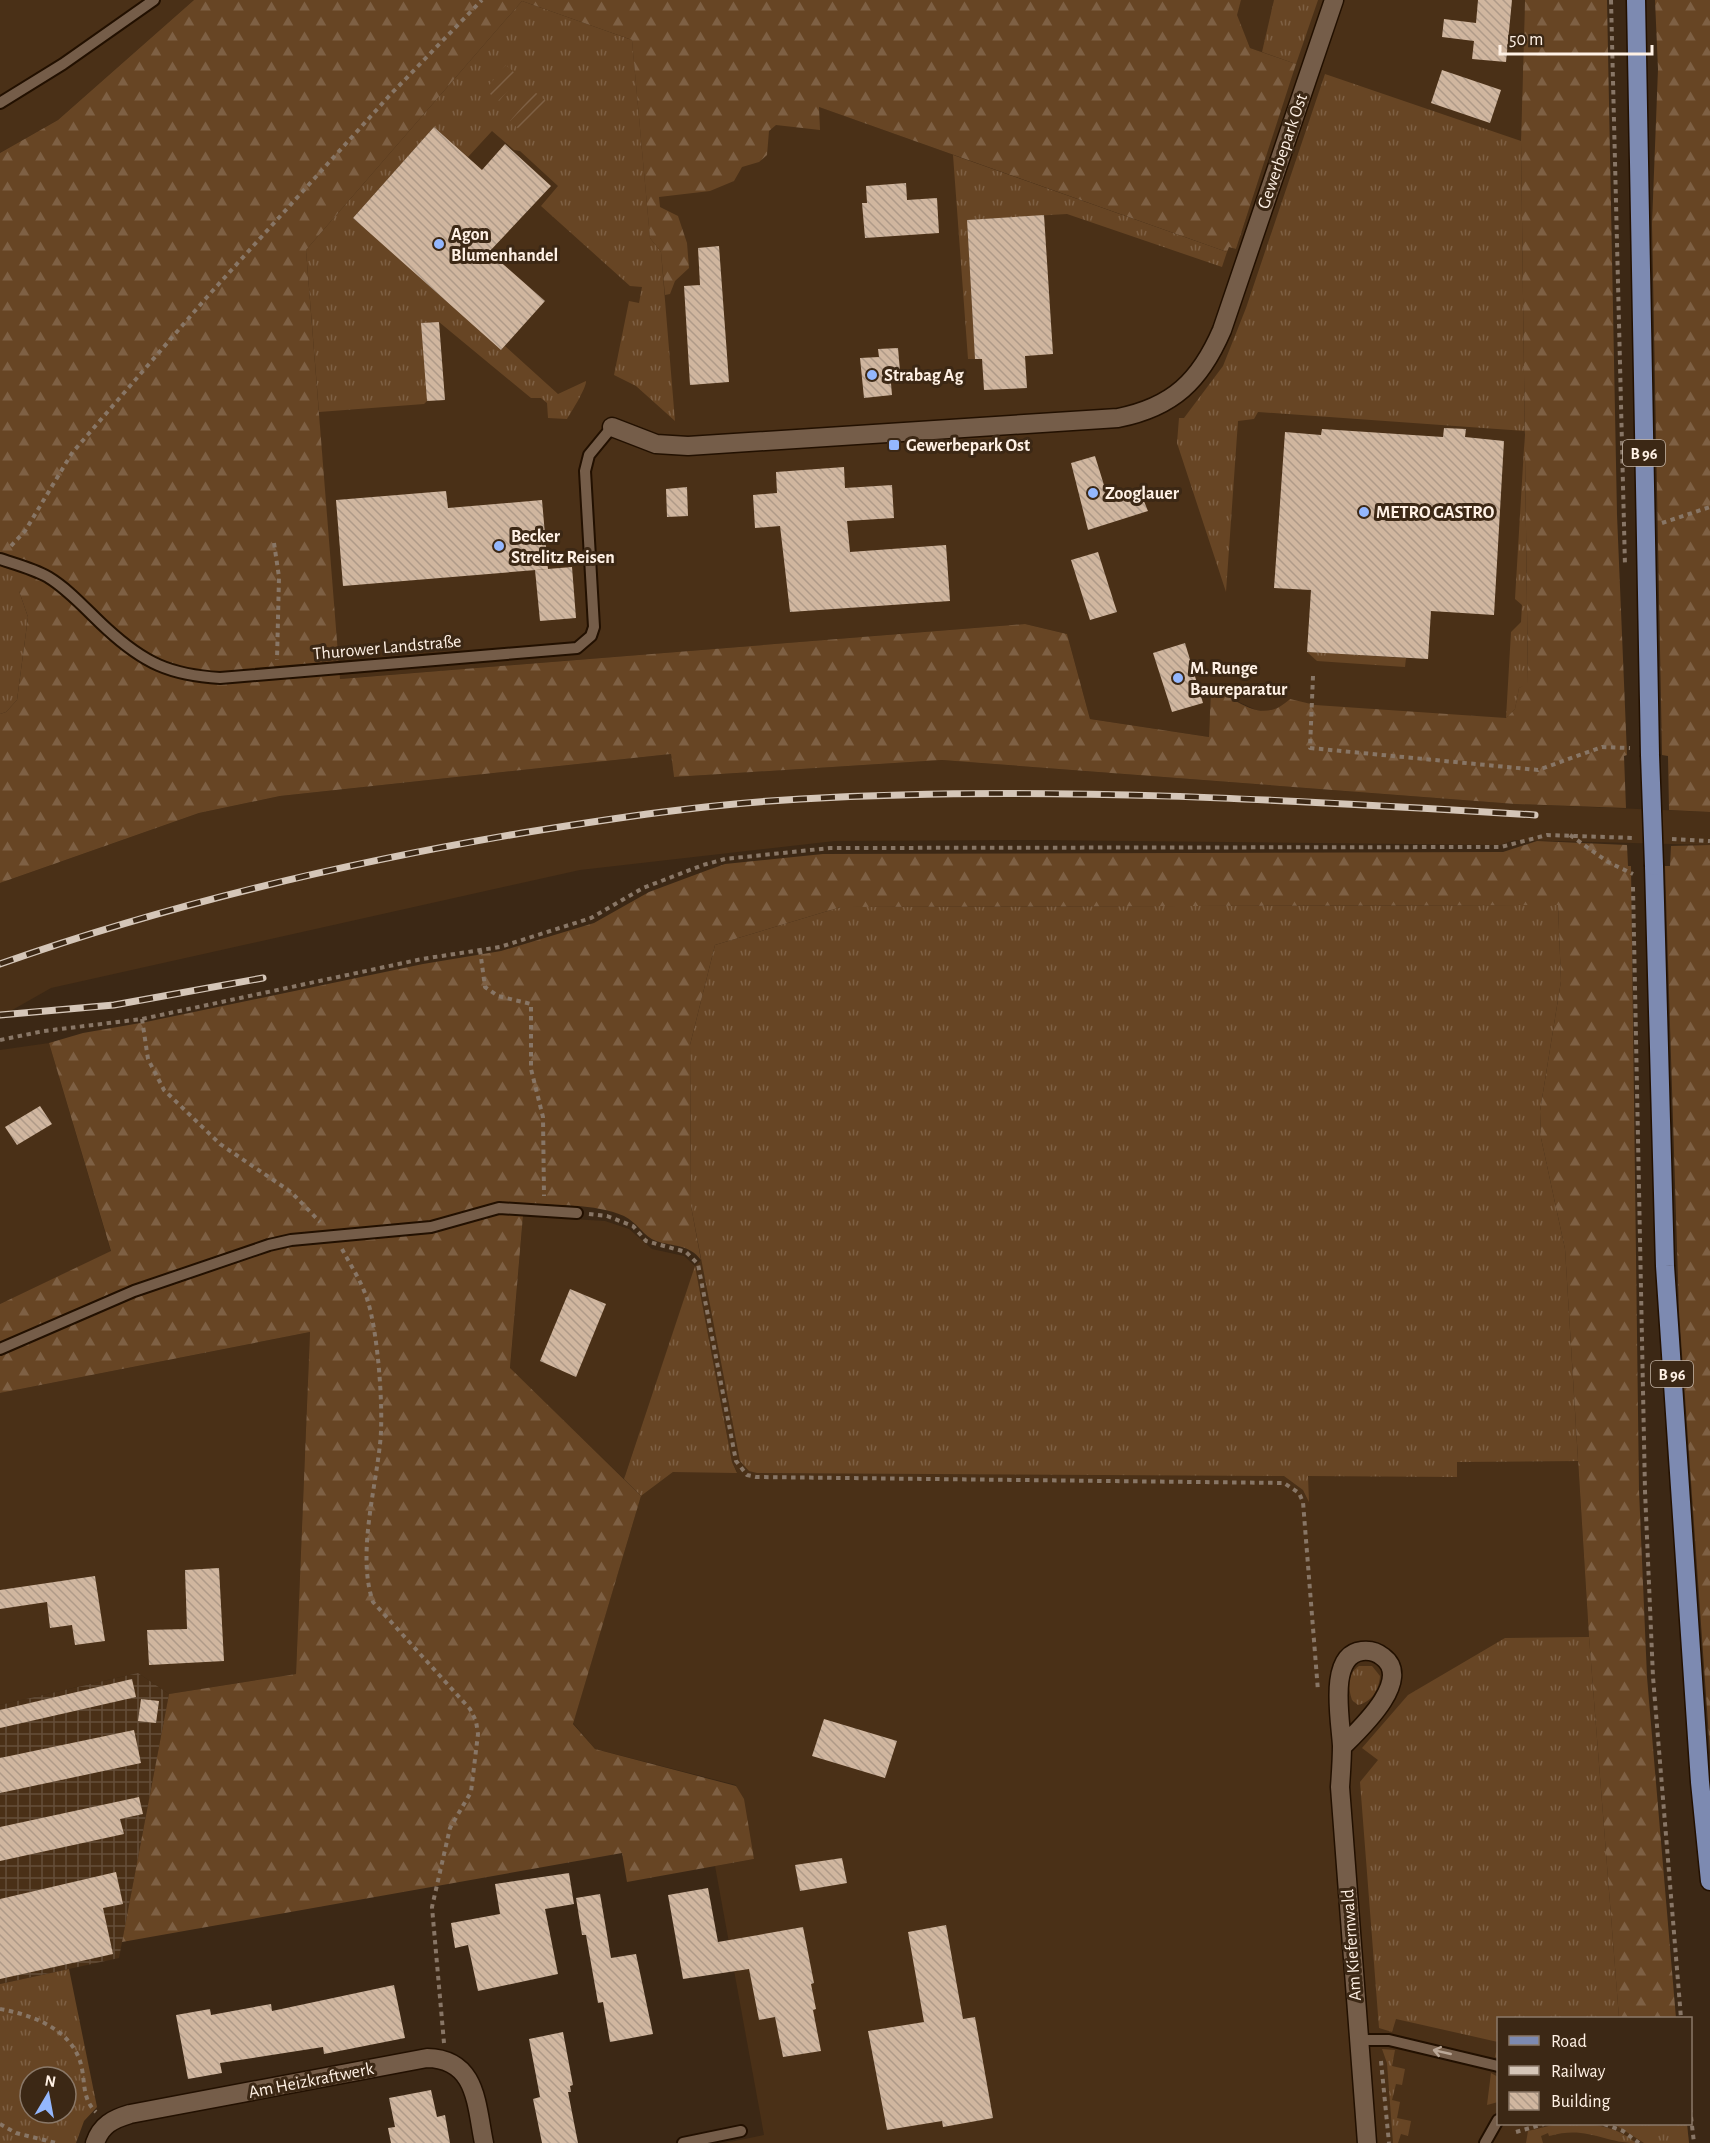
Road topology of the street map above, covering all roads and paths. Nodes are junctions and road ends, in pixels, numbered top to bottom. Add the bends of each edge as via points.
1 (154, 0) edge
2 (482, 0) edge
3 (1334, 0) edge
4 (1611, 0) edge
5 (1636, 0) edge
6 (0, 103) edge
7 (612, 427) joint
8 (1710, 507) edge
9 (1645, 529) junction
10 (274, 543) dead end
11 (1, 559) edge
12 (1626, 571) dead end
13 (279, 673) junction
14 (1313, 676) dead end
15 (1630, 736) dead end
16 (1630, 748) junction
17 (1630, 756) dead end
18 (1569, 835) junction
19 (1640, 838) dead end
20 (1663, 839) dead end
21 (1710, 841) edge
22 (1633, 867) dead end
23 (1633, 874) junction
24 (480, 950) junction
25 (142, 1019) junction
26 (0, 1040) edge
27 (544, 1211) junction
28 (577, 1213) joint
29 (333, 1236) junction
30 (0, 1349) edge
31 (1318, 1695) dead end
32 (1342, 1747) junction
33 (1710, 1881) edge
34 (0, 2009) edge
35 (1681, 2017) edge
36 (1367, 2039) junction
37 (442, 2059) junction
38 (1497, 2066) edge
39 (1497, 2122) edge
40 (108, 2123) junction
41 (0, 2124) edge
42 (1540, 2125) edge
43 (1606, 2125) edge
44 (1692, 2125) edge
45 (741, 2131) dead end
46 (1516, 2132) dead end
47 (56, 2143) edge
48 (95, 2143) edge
49 (484, 2143) edge
50 (683, 2143) edge
51 (1367, 2143) edge
52 (1389, 2143) edge
53 (1485, 2143) edge
54 (1640, 2143) edge
55 (1694, 2143) edge

1 - 6 lane
2 - 11 path via 382,104 72,453 25,531
3 - 7 street, Gewerbepark Ost via 1221,330 1200,371 1171,399 1152,409 1118,418 688,446 656,444
4 - 12 path
5 - 9 main road, B 96
7 - 13 lane, Thurower Landstraße via 589,455 585,471 594,627 585,644 577,648
8 - 9 path
9 - 33 main road, B 96, bridge via 1666,1278
10 - 13 path via 279,577
11 - 13 lane, Thurower Landstraße via 47,577 128,647 156,665 185,676 220,678
14 - 16 path via 1310,748 1538,770 1602,747
15 - 16 path
16 - 17 path
18 - 19 path
18 - 23 path
18 - 24 path via 1546,835 1501,847 830,848 725,859 643,888 571,926
20 - 21 path
22 - 23 path
23 - 35 path via 1646,1514 1653,1677
24 - 25 path
24 - 27 path via 485,987 498,996 531,1004 531,1070 543,1117
25 - 26 path
25 - 29 path via 148,1059 164,1090 220,1144 291,1192
27 - 28 lane
27 - 29 lane via 499,1208 431,1227
28 - 31 path via 621,1220 653,1245 692,1256 698,1264 736,1461 747,1475 1292,1486 1303,1502
29 - 30 lane via 291,1240 258,1249 134,1291
29 - 37 path via 369,1304 378,1359 381,1440 370,1515 367,1584 373,1602 470,1709 478,1734 471,1792 450,1828 432,1907 444,2036
32 - 32 street, Am Kiefernwald via 1372,1717 1392,1681 1387,1659 1378,1653 1355,1652 1340,1672
32 - 36 street, Am Kiefernwald via 1340,1787
34 - 40 path via 24,2013 59,2032 78,2057 88,2105
38 -> 36 lane
36 - 51 street, Am Kiefernwald
36 - 52 path via 1383,2065
37 - 40 street, Am Heizkraftwerk via 427,2058 130,2114
37 - 49 street via 462,2070 469,2080
39 - 53 lane
40 - 48 street
41 - 47 path via 16,2133
42 - 46 path
43 - 54 path
44 - 55 path
45 - 50 lane

